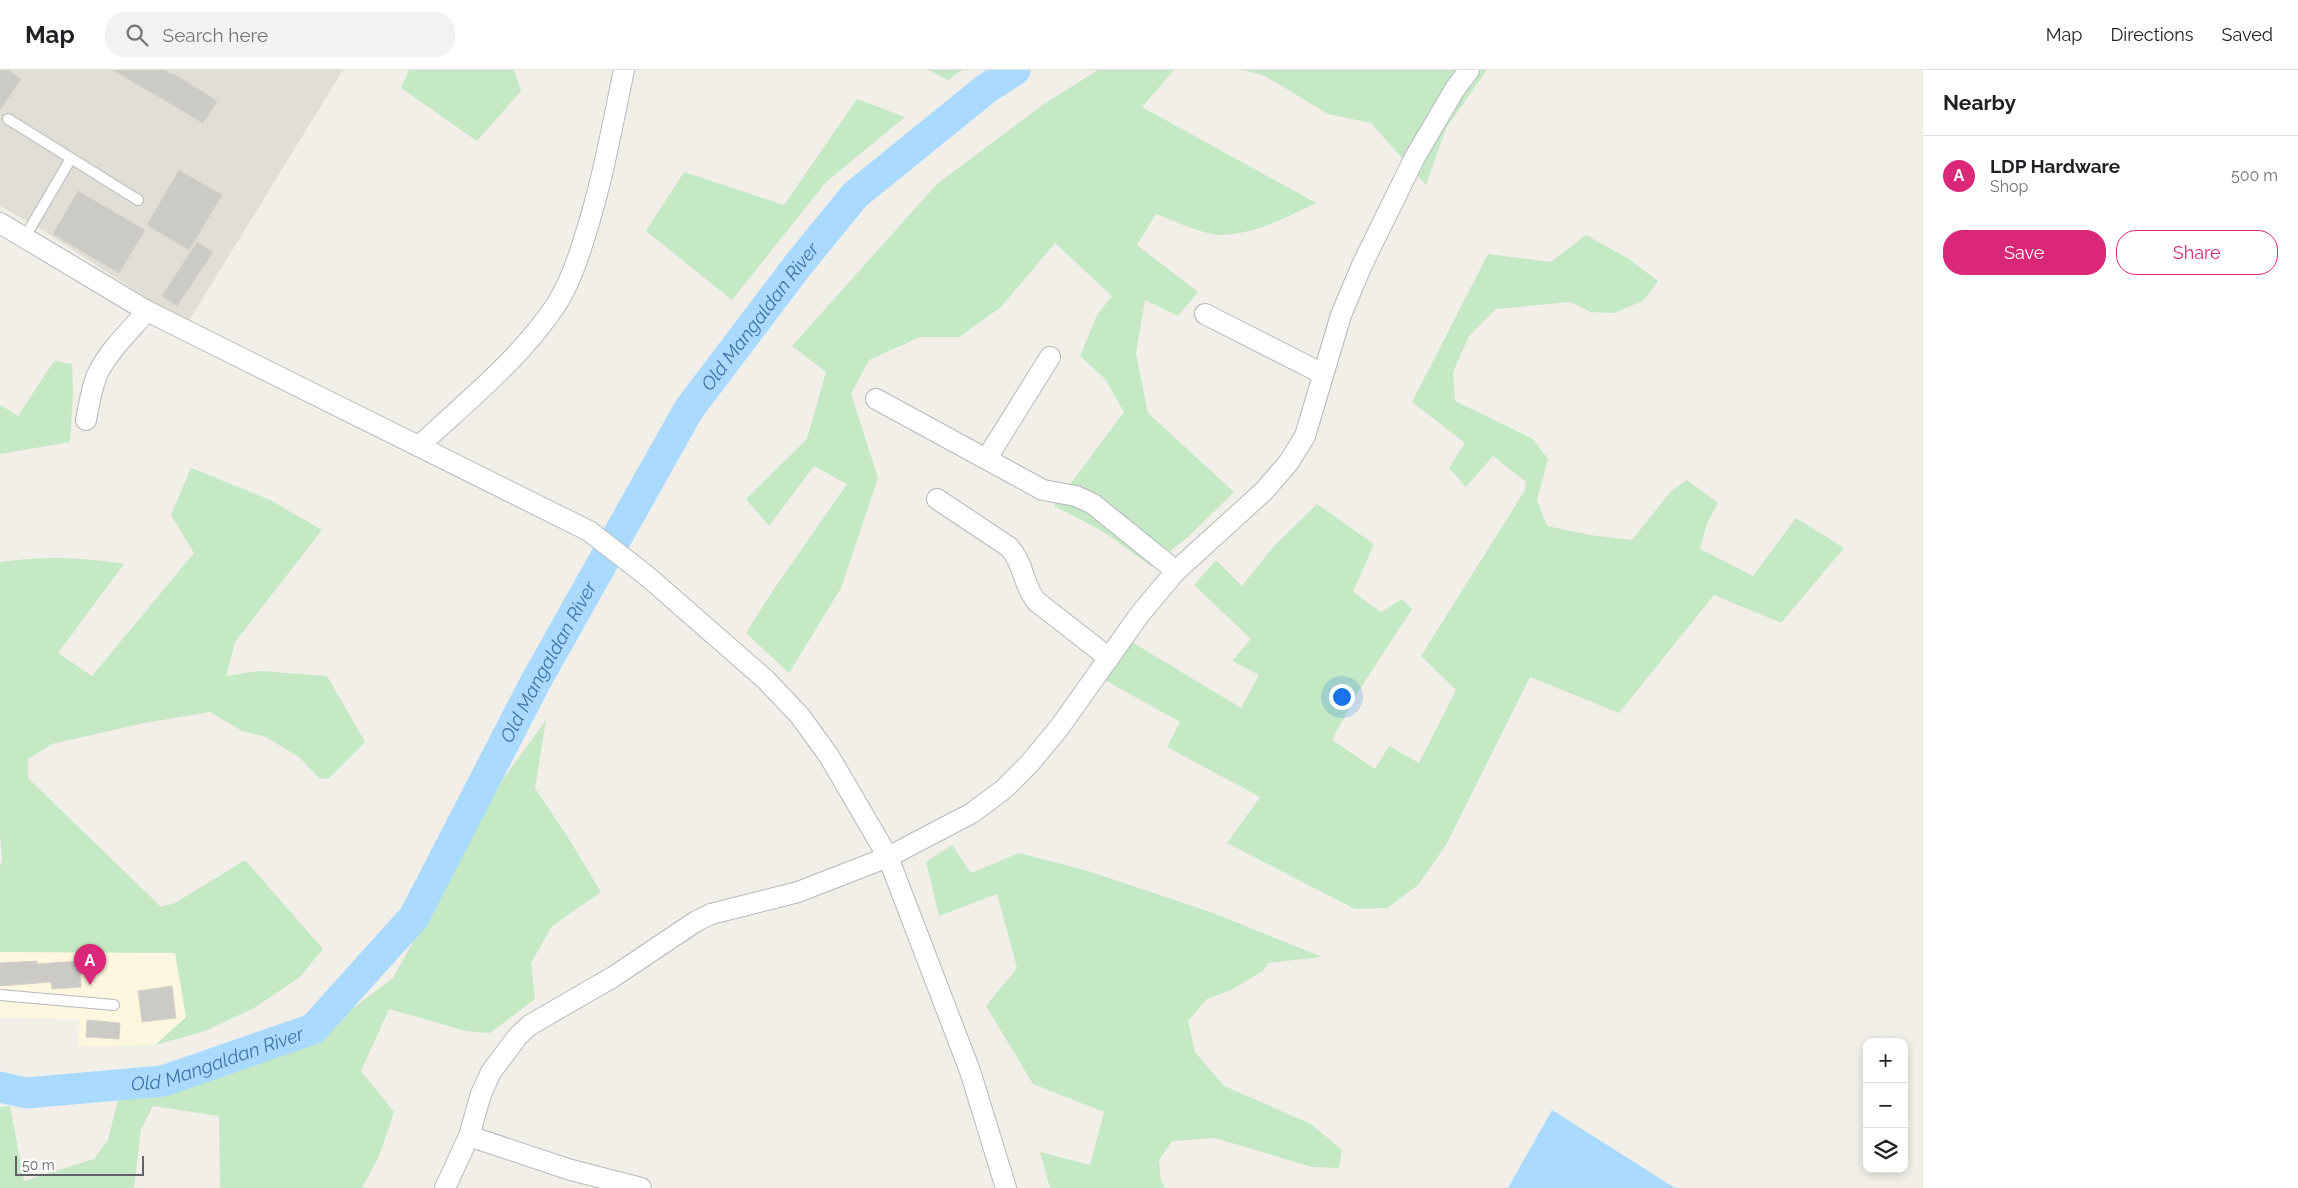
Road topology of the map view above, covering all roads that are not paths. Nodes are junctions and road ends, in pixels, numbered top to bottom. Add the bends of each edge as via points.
1 (624, 70) edge
2 (1469, 70) edge
3 (8, 119) dead end
4 (70, 160) junction
5 (138, 200) dead end
6 (0, 223) edge
7 (25, 237) junction
8 (147, 311) junction
9 (1205, 314) dead end
10 (1050, 357) dead end
11 (1323, 374) junction
12 (876, 399) dead end
13 (86, 420) dead end
14 (419, 446) junction
15 (987, 458) junction
16 (937, 499) dead end
17 (1176, 571) junction
18 (1109, 658) junction
19 (888, 857) junction
20 (0, 995) edge
21 (114, 1004) dead end
22 (469, 1136) junction
23 (446, 1188) edge
24 (641, 1188) edge
25 (1006, 1188) edge

1 - 14 street via 595,207 574,270 557,304 518,351
2 - 11 street via 1415,156 1362,265 1341,315
3 - 4 lane
4 - 5 lane
4 - 7 lane
6 - 7 street
7 - 8 street
8 - 13 street via 98,373 90,394
8 - 14 street
9 - 11 street
10 - 15 street
11 - 17 street via 1305,436 1289,462 1264,491
12 - 15 street
14 - 19 street via 589,531 647,576 766,680 800,716 829,756
15 - 17 street via 1043,490 1076,496 1093,504
16 - 18 street via 1009,547 1016,554 1029,593 1036,601
17 - 18 street
18 - 19 street via 1059,728 1004,789 966,817
19 - 22 street via 798,892 711,914 530,1025 491,1072
19 - 25 street via 970,1071
20 - 21 lane
22 - 23 street
22 - 24 street via 571,1170

